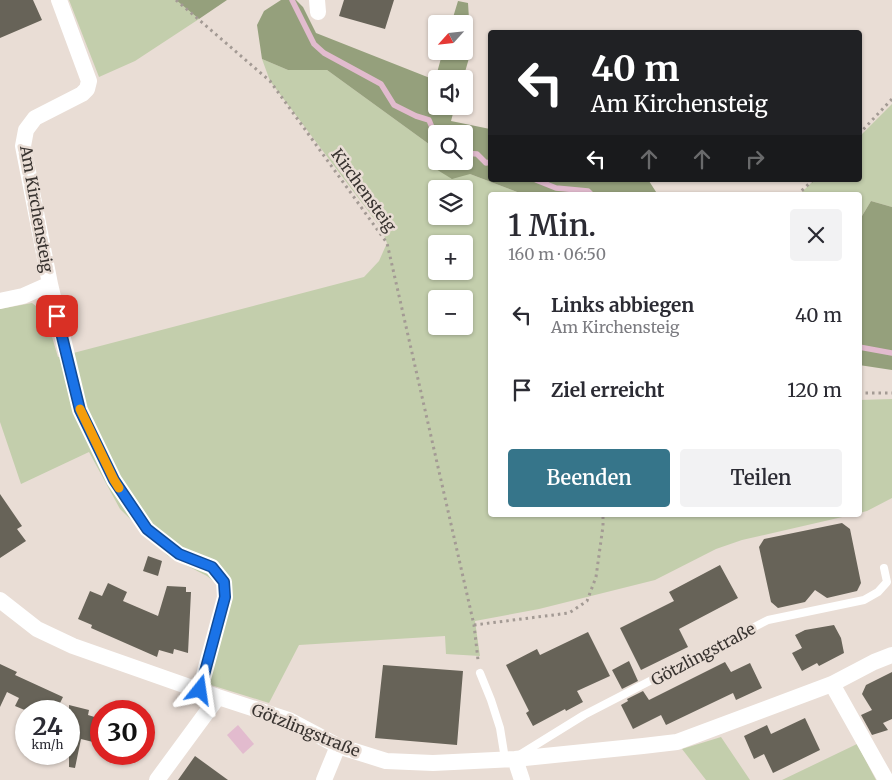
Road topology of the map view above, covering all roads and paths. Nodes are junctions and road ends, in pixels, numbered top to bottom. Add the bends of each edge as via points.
1 (59, 0) edge
2 (176, 0) edge
3 (892, 99) edge
4 (862, 131) edge
5 (811, 182) edge
6 (800, 192) edge
7 (50, 284) junction
8 (0, 301) edge
9 (862, 393) edge
10 (892, 393) edge
11 (603, 517) edge
12 (884, 568) dead end
13 (0, 600) edge
14 (474, 625) junction
15 (892, 655) edge
16 (480, 673) joint
17 (832, 684) junction
18 (200, 690) junction
19 (218, 697) junction
20 (338, 746) junction
21 (510, 759) junction
22 (157, 780) edge
23 (324, 780) edge
24 (522, 780) edge
25 (886, 780) edge

1 - 7 street, Am Kirchensteig via 89,81 82,94 35,118 26,130 23,146
2 - 14 path, Kirchensteig via 270,81 387,242
3 - 4 path
5 - 6 path
7 - 8 street via 23,296
7 - 18 street, Am Kirchensteig via 80,410 114,480 147,529 179,554 212,567 224,582 225,597
9 - 10 path
11 - 14 path via 596,577 587,601 569,613
12 - 21 lane, Götzlingstraße via 887,582 864,600 768,620 584,715
13 - 18 street, Götzlingstraße via 46,634
14 - 16 path, Kirchensteig
15 - 17 street, Götzlingstraße
16 - 21 lane
17 - 21 street, Götzlingstraße via 677,742
17 - 25 street
18 - 19 street, Götzlingstraße
19 - 20 street, Götzlingstraße via 288,720
19 - 22 street
20 - 21 street, Götzlingstraße via 386,761 433,763
20 - 23 street
21 - 24 street

